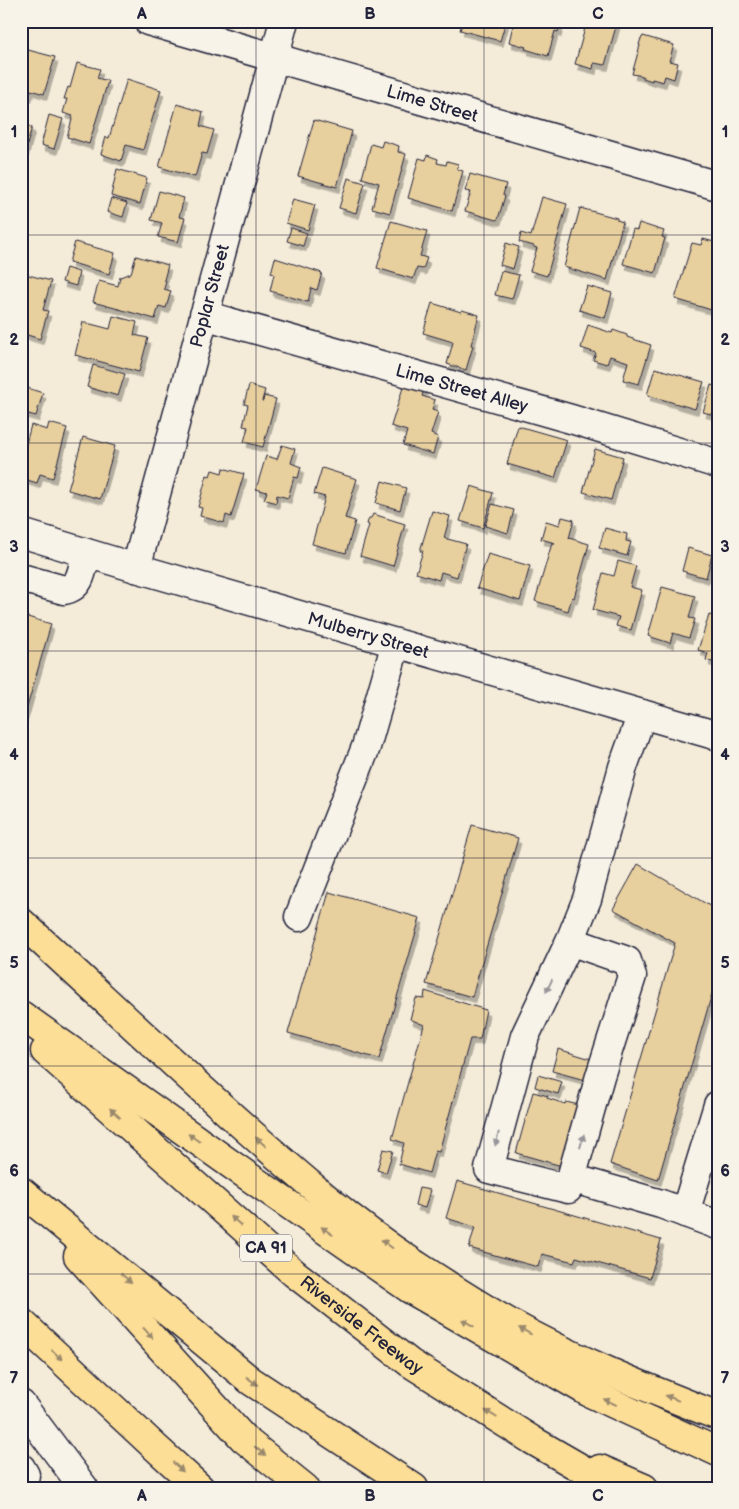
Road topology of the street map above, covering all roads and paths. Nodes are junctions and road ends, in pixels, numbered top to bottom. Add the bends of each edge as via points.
1 (148, 21) edge
2 (284, 21) edge
3 (273, 58) junction
4 (718, 186) edge
5 (204, 315) junction
6 (718, 464) edge
7 (21, 533) edge
8 (86, 553) junction
9 (136, 568) junction
10 (21, 578) edge
11 (396, 643) junction
12 (642, 714) junction
13 (718, 736) edge
14 (299, 917) dead end
15 (21, 922) edge
16 (570, 942) junction
17 (21, 1015) edge
18 (21, 1030) edge
19 (718, 1105) edge
20 (571, 1178) junction
21 (21, 1192) edge
22 (685, 1213) junction
23 (718, 1225) edge
24 (21, 1322) edge
25 (21, 1404) edge
26 (718, 1416) edge
27 (33, 1438) edge
28 (532, 1440) junction
29 (718, 1452) edge
30 (21, 1468) edge
31 (22, 1488) edge
32 (84, 1488) edge
33 (200, 1488) edge
34 (305, 1488) edge
35 (414, 1488) edge
36 (615, 1488) edge
37 (644, 1488) edge

1 - 3 street, Lime Street
2 - 3 street, Poplar Street
3 - 4 street, Lime Street
3 - 5 street, Poplar Street
5 - 6 street, Lime Street Alley
5 - 9 street, Poplar Street
7 - 8 street, Mulberry Street
8 - 9 street, Mulberry Street
8 - 10 street via 79,581 70,589
9 - 11 street, Mulberry Street
11 - 12 street, Mulberry Street
11 - 14 street via 366,747
12 - 13 street, Mulberry Street
12 - 16 street via 623,767 587,899
26 -> 15 highway via 536,1337 411,1262 285,1163
20 -> 16 street via 632,976 627,961
16 -> 20 street via 525,1036 489,1169 568,1189
29 -> 17 highway via 588,1392 410,1289
28 -> 18 highway, Riverside Freeway / CA 91 via 410,1363 294,1273
19 - 22 street
20 - 22 street
21 -> 34 highway via 244,1439
21 -> 35 highway via 251,1381
22 - 23 street
24 -> 33 highway
25 - 27 street
27 - 32 street
28 - 36 highway, Riverside Freeway / CA 91
28 - 37 highway
30 - 31 street via 25,1475

